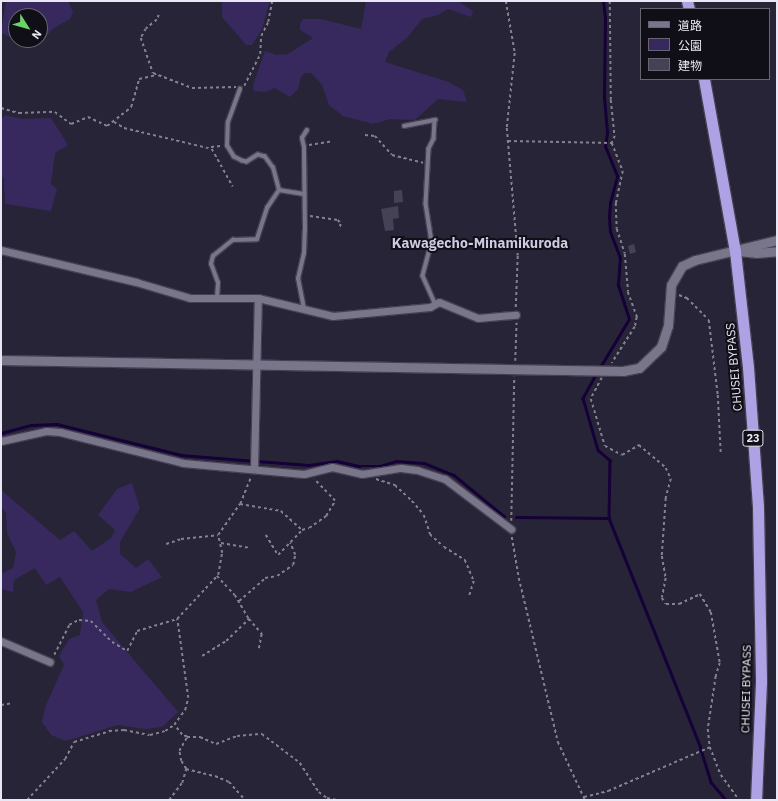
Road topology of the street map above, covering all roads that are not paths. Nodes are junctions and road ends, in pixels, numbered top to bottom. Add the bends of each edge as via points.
1 (704, 80) edge
2 (240, 89) road end
3 (404, 126) dead end
4 (306, 130) dead end
5 (279, 190) junction
6 (304, 194) junction
7 (777, 240) edge
8 (1, 250) edge
9 (735, 251) junction
10 (777, 251) edge
11 (217, 298) junction
12 (258, 298) junction
13 (435, 303) junction
14 (304, 310) junction
15 (516, 315) road end
16 (1, 360) edge
17 (255, 365) junction
18 (1, 441) edge
19 (253, 468) junction
20 (511, 529) road end
21 (1, 641) edge
22 (50, 662) road end
23 (756, 800) edge

1 - 9 highway, CHUSEI BYPASS / 23
2 - 5 lane via 228,122 227,146 234,157 242,161 247,162 258,155 264,157 273,168
3 - 13 lane via 435,120 429,164 427,212 432,242 423,276
4 - 6 lane via 302,138
5 - 6 lane
5 - 11 lane via 267,208 257,239 233,240 213,256 211,264 218,283
6 - 14 lane via 304,254 298,280
7 - 9 street
8 - 11 street via 136,282 190,298
9 - 10 street
9 - 17 street via 695,260 682,266 671,285 668,326 662,347 639,368 606,373
9 - 23 highway, CHUSEI BYPASS / 23 via 748,367 758,507 761,682
11 - 12 street
12 - 14 street
12 - 17 street
13 - 14 street via 430,307 343,316
13 - 15 street via 443,303 478,318
16 - 17 street
17 - 19 street
18 - 19 street via 38,432 60,432 183,462
19 - 20 street via 312,473 332,468 362,474 401,468 439,476
21 - 22 street

